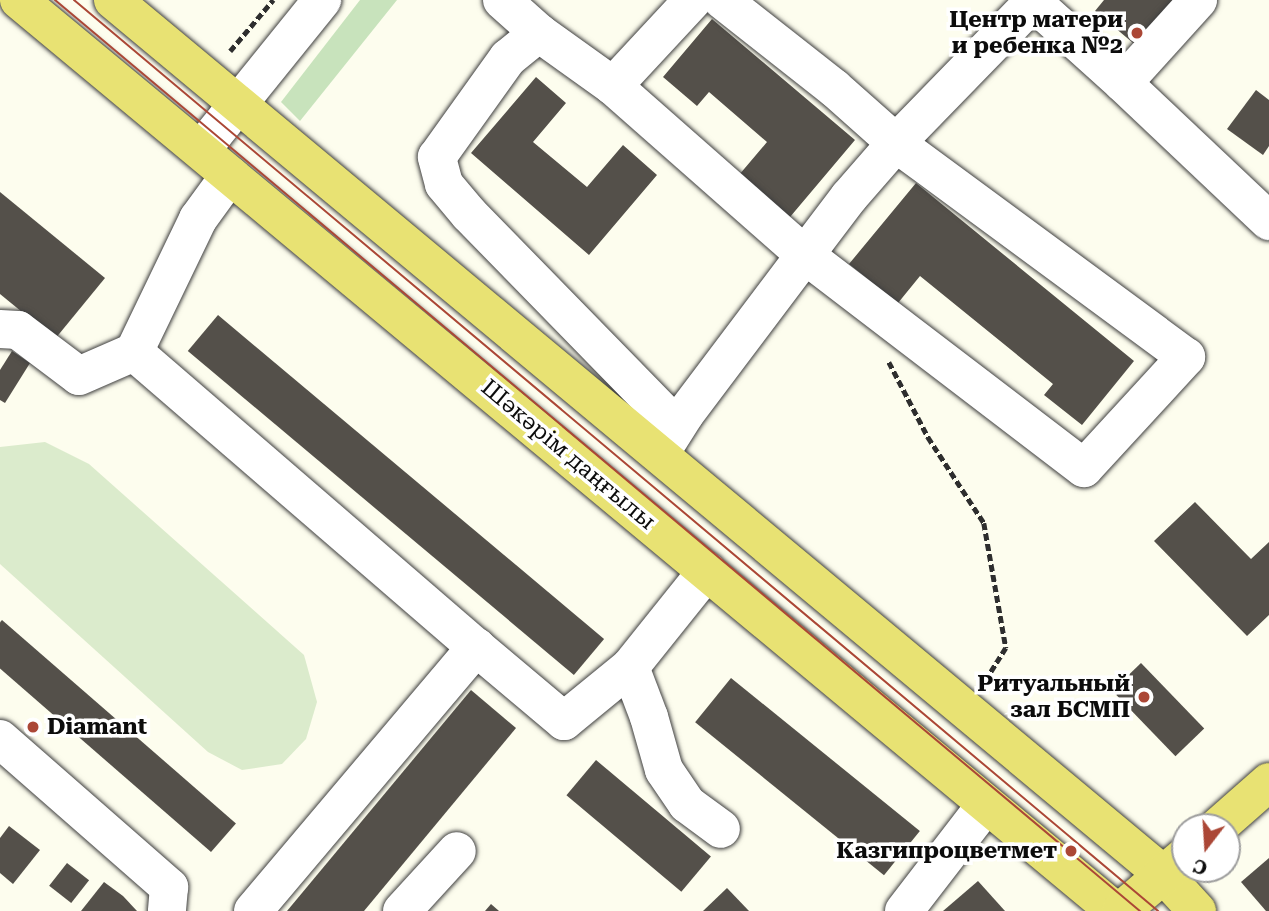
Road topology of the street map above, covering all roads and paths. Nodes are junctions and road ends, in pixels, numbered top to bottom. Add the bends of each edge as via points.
1 (19, 0) edge
2 (113, 0) edge
3 (273, 0) edge
4 (321, 0) edge
5 (502, 0) edge
6 (693, 0) edge
7 (722, 0) edge
8 (1198, 0) edge
9 (1032, 1) edge
10 (539, 33) junction
11 (230, 51) dead end
12 (1123, 83) junction
13 (613, 86) junction
14 (239, 104) junction
15 (896, 144) junction
16 (201, 150) junction
17 (230, 175) junction
18 (1269, 221) edge
19 (805, 254) junction
20 (0, 328) edge
21 (134, 352) junction
22 (887, 359) dead end
23 (667, 442) junction
24 (707, 571) junction
25 (476, 647) junction
26 (630, 667) junction
27 (987, 679) dead end
28 (0, 739) edge
29 (1269, 782) edge
30 (985, 806) junction
31 (1234, 813) edge
32 (721, 829) dead end
33 (457, 851) dead end
34 (1171, 863) edge
35 (1171, 869) edge
36 (1183, 883) edge
37 (167, 911) edge
38 (253, 911) edge
39 (402, 911) edge
40 (904, 911) edge
41 (1115, 911) edge
42 (1121, 911) edge
43 (1198, 911) edge

1 - 16 main road, Шәкәрім даңғылы
2 - 14 main road
3 - 11 path
4 - 14 street
5 - 10 street
6 - 13 street
7 - 15 street via 834,88
8 - 12 street
9 - 12 street
9 - 15 street
10 - 13 street
10 - 23 street via 508,58 437,157 444,184
12 - 18 street
13 - 19 street
14 - 16 street
14 - 23 main road
15 - 19 street
15 - 19 street via 1186,357 1084,468
16 - 17 main road, Шәкәрім даңғылы
17 - 21 street via 198,219
17 - 24 main road, Шәкәрім даңғылы
19 - 23 street
20 - 21 street via 18,330 79,376
21 - 25 street
22 - 27 path via 928,436 985,523 1006,648
23 - 34 main road
24 - 26 street
24 - 30 main road, Шәкәрім даңғылы
25 - 26 street via 564,721
25 - 38 street
26 - 32 street via 664,770 687,804
28 - 37 street via 169,887
29 - 31 main road
30 - 40 street
30 - 41 main road, Шәкәрім даңғылы
33 - 39 street
35 - 42 main road
36 - 43 main road

